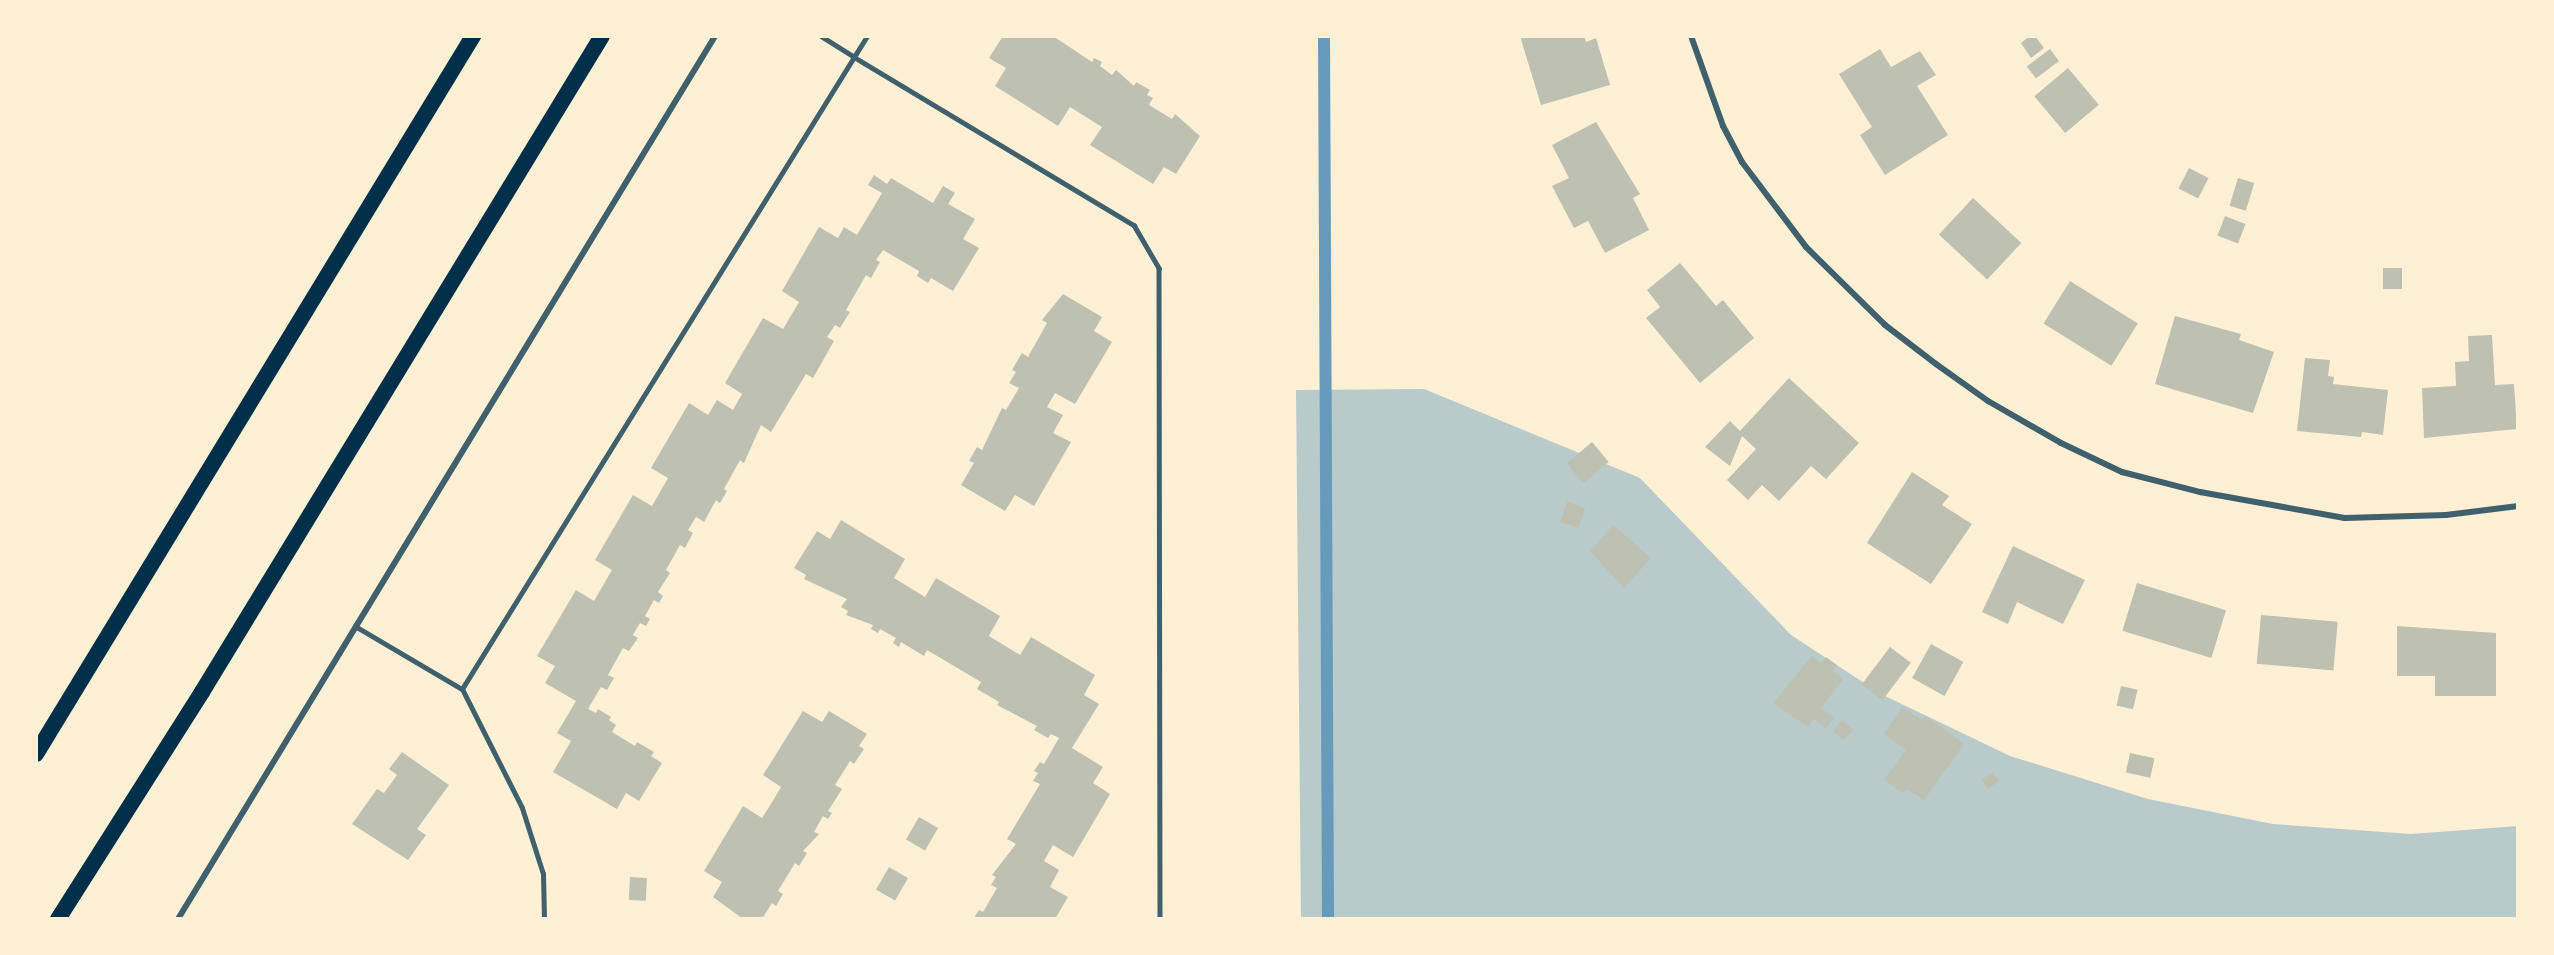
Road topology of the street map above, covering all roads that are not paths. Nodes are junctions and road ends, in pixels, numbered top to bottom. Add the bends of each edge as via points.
1 (473, 36) edge
2 (602, 36) edge
3 (715, 36) edge
4 (821, 36) edge
5 (867, 36) edge
6 (1691, 36) edge
7 (854, 57) junction
8 (2518, 507) edge
9 (355, 626) junction
10 (462, 688) junction
11 (36, 754) edge
12 (58, 919) edge
13 (178, 919) edge
14 (544, 919) edge
15 (1160, 919) edge

1 - 11 highway
2 - 12 highway via 202,692
3 - 9 street
4 - 7 lane
5 - 7 lane
6 - 8 street via 1723,126 1737,153 1770,204 1806,248 1885,325 1988,401 2043,433 2122,472 2303,512 2379,519
7 - 10 lane
7 - 15 lane via 1134,225 1159,268
9 - 10 lane
9 - 13 street
10 - 14 lane via 522,808 543,874

